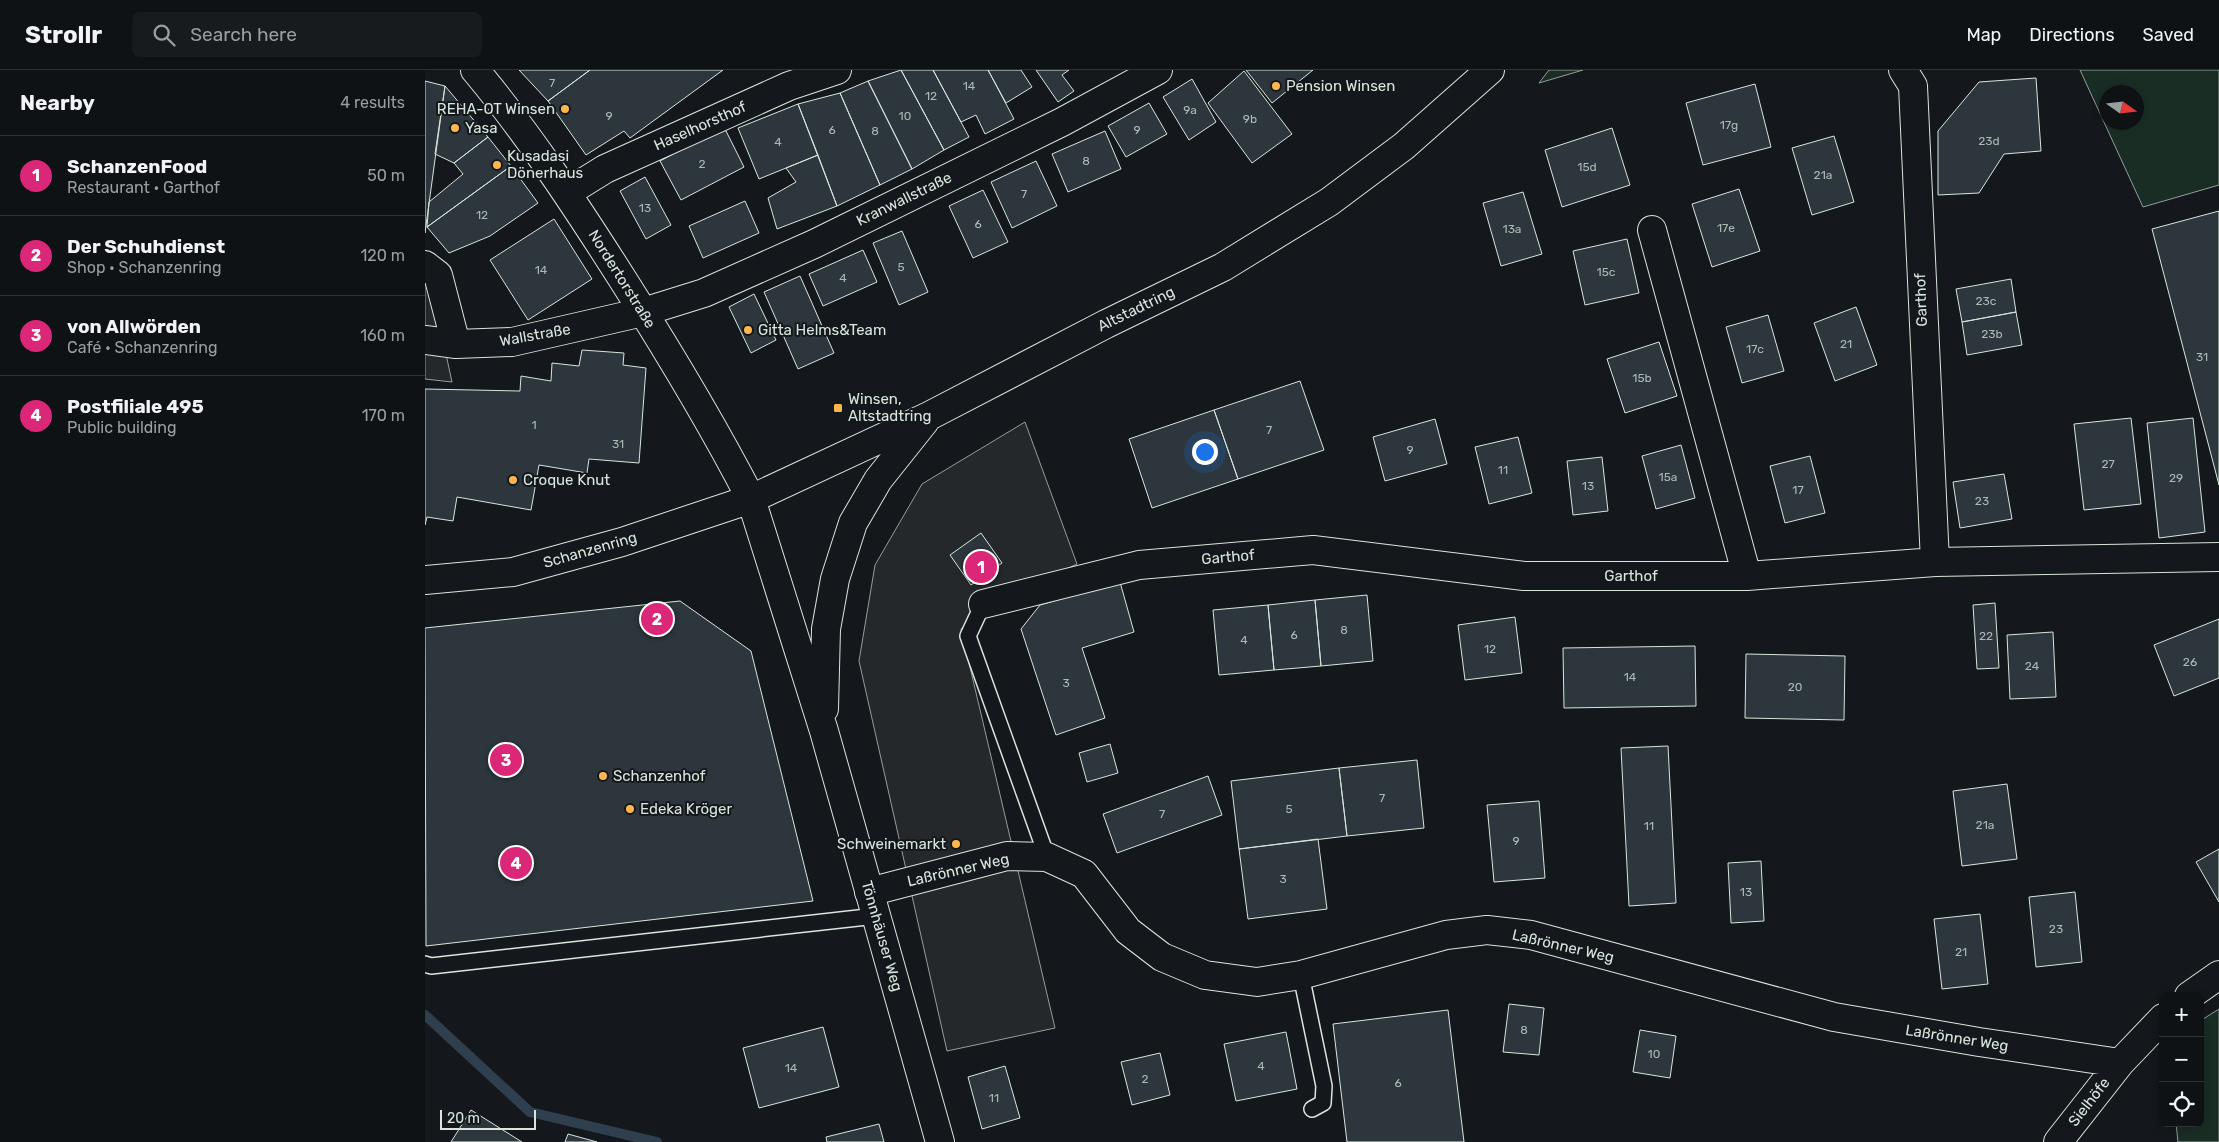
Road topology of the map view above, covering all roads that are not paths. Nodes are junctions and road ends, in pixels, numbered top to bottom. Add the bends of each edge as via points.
1 (475, 70) edge
2 (837, 70) edge
3 (1158, 70) edge
4 (1490, 70) edge
5 (1903, 70) edge
6 (568, 192) junction
7 (1652, 230) dead end
8 (425, 265) edge
9 (643, 312) junction
10 (425, 340) edge
11 (456, 344) junction
12 (929, 416) junction
13 (751, 499) junction
14 (2219, 557) edge
15 (1935, 562) junction
16 (1747, 576) junction
17 (425, 580) edge
18 (983, 604) joint
19 (824, 731) junction
20 (1047, 857) junction
21 (873, 904) junction
22 (425, 964) edge
23 (1301, 975) junction
24 (2219, 975) edge
25 (2195, 992) edge
26 (2159, 1022) edge
27 (2120, 1063) junction
28 (1312, 1109) dead end
29 (940, 1142) edge
30 (2058, 1142) edge

1 - 6 street, Nordertorstraße
2 - 6 street, Haselhorsthof via 789,86 605,169
3 - 9 street, Kranwallstraße via 1062,122 814,244 704,293
4 - 12 street, Altstadtring via 1404,146 1329,202 1223,267
5 - 15 street, Garthof via 1913,86
6 - 9 street, Nordertorstraße
7 - 16 street
8 - 11 street via 438,275
9 - 11 street, Wallstraße via 512,342
9 - 13 street, Nordertorstraße via 714,427
10 - 11 street, Wallstraße
12 - 13 street, Altstadtring
12 - 19 street, Tönnhäuser Weg via 878,480 853,523 835,579 827,629
13 - 17 street, Schanzenring via 622,542 513,572
13 - 19 street, Tönnhäuser Weg
14 - 15 street, Garthof
15 - 16 street, Garthof
16 - 18 street, Garthof via 1524,576 1313,550 1139,566
18 - 20 lane, Garthof via 968,636
19 - 21 street, Tönnhäuser Weg
20 - 21 street, Laßrönner Weg via 1007,856
20 - 23 street, Laßrönner Weg via 1084,874 1129,930 1163,958 1205,975 1257,982
21 - 22 lane via 431,966
21 - 29 street, Tönnhäuser Weg
23 - 27 street, Laßrönner Weg via 1446,935 1487,930 1531,936 1834,1017
23 - 28 lane via 1324,1086 1323,1103
24 - 25 street
26 - 27 street
27 - 30 street, Sielhöfe

